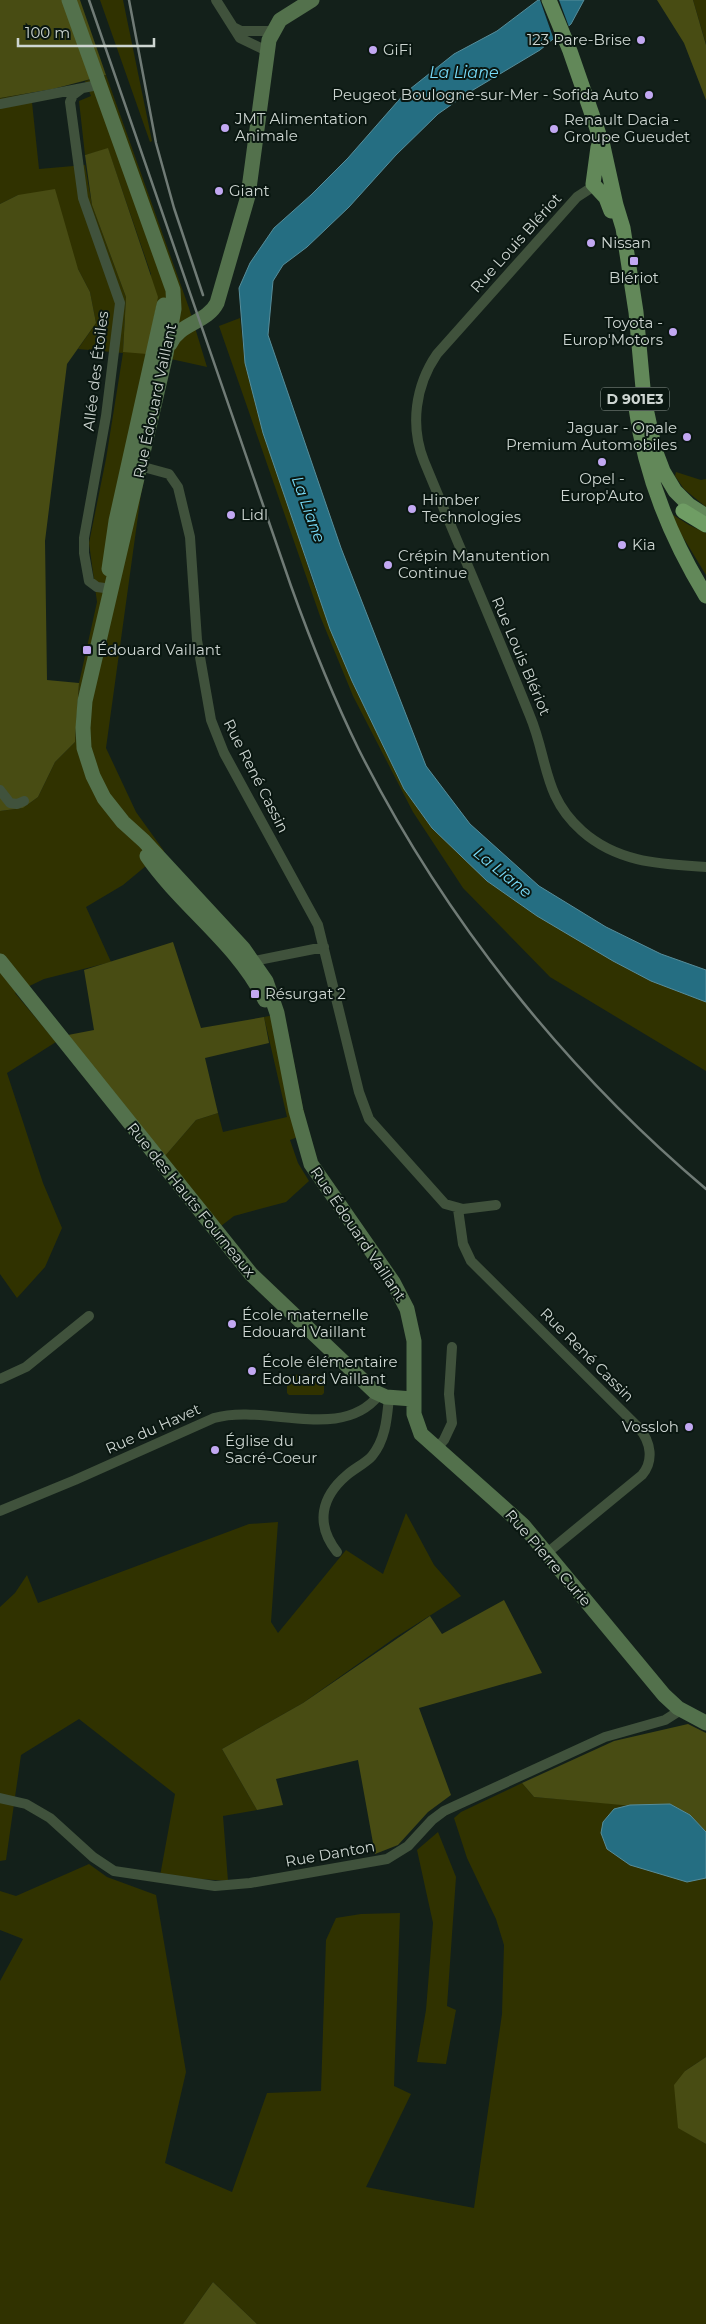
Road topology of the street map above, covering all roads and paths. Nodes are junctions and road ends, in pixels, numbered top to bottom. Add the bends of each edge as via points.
1 (69, 0) edge
2 (216, 0) edge
3 (312, 0) edge
4 (548, 0) edge
5 (553, 0) edge
6 (233, 27) junction
7 (562, 29) junction
8 (272, 31) junction
9 (267, 51) junction
10 (98, 86) junction
11 (81, 89) junction
12 (0, 104) edge
13 (602, 183) junction
14 (170, 296) junction
15 (181, 320) junction
16 (159, 337) junction
17 (644, 449) junction
18 (135, 465) junction
19 (683, 511) joint
20 (706, 516) edge
21 (706, 524) edge
22 (109, 589) junction
23 (706, 596) edge
24 (0, 790) edge
25 (24, 801) dead end
26 (706, 867) edge
27 (324, 947) junction
28 (0, 961) edge
29 (248, 963) junction
30 (496, 1205) dead end
31 (458, 1209) junction
32 (89, 1316) dead end
33 (452, 1347) dead end
34 (0, 1379) edge
35 (384, 1396) junction
36 (413, 1399) junction
37 (436, 1449) junction
38 (0, 1511) edge
39 (337, 1552) dead end
40 (547, 1553) junction
41 (685, 1712) junction
42 (706, 1723) edge
43 (0, 1798) edge

1 - 10 street, Rue Édouard Vaillant
2 - 6 street
3 - 8 street via 283,18
4 - 7 main road, D 901E3
5 - 7 main road, D 901E3
6 - 8 street via 241,31
6 - 9 street via 242,40
7 - 13 main road, D 901E3 via 603,146
8 - 9 street
9 - 15 street via 250,187 218,298 212,310
10 - 11 street
10 - 14 street, Rue Édouard Vaillant via 150,224
11 - 12 street
11 - 22 street, Allée des Étoiles via 70,102 82,192 120,303 106,416 83,547 89,581 97,587
13 - 17 main road, D 901E3 via 610,206 623,281 635,404
13 - 20 main road, D 901E3 via 628,250 644,399 653,444 672,487 689,505
13 - 26 street, Rue Louis Blériot via 577,197 437,354 421,388 416,416 417,434 424,461 531,717 547,780 560,805 588,836 622,855 652,863
14 - 15 street, Rue Édouard Vaillant
14 - 16 street, Rue Édouard Vaillant
15 - 16 street
15 - 18 street, Rue Édouard Vaillant via 166,354
16 - 18 street, Rue Édouard Vaillant
17 - 19 main road, D 901E3 via 664,491
17 - 23 main road, D 901E3 via 664,517
18 - 22 street, Rue Édouard Vaillant
18 - 27 street, Rue René Cassin via 169,474 178,487 189,531 197,640 211,720 224,753 316,920
19 - 21 highway, D 901E3
22 - 29 street, Rue Édouard Vaillant via 85,701 83,742 96,784 162,876
24 - 25 street via 10,803
27 - 29 street
27 - 31 street, Rue René Cassin via 366,1114 441,1202
28 - 35 street, Rue des Hauts Fourneaux via 256,1280 322,1344
29 - 36 street, Rue Édouard Vaillant via 264,976 273,998 301,1132 311,1164 405,1304 414,1341
30 - 31 street
31 - 40 street, Rue René Cassin via 463,1244 471,1261 638,1428 648,1445 649,1464 642,1476
32 - 34 street via 26,1367
33 - 37 street via 449,1391 452,1423
35 - 36 street
35 - 38 street, Rue du Havet via 340,1419 237,1415 210,1419
35 - 39 street via 385,1430 372,1456 333,1487 326,1502 324,1532
36 - 37 street, Rue Pierre Curie via 419,1429
37 - 40 street, Rue Pierre Curie via 514,1516
40 - 41 street, Rue Pierre Curie via 654,1684
41 - 42 street, Rue Pierre Curie
41 - 43 street, Rue Danton via 605,1737 444,1811 408,1846 388,1859 250,1883 208,1886 120,1873 98,1861 43,1813 20,1802

